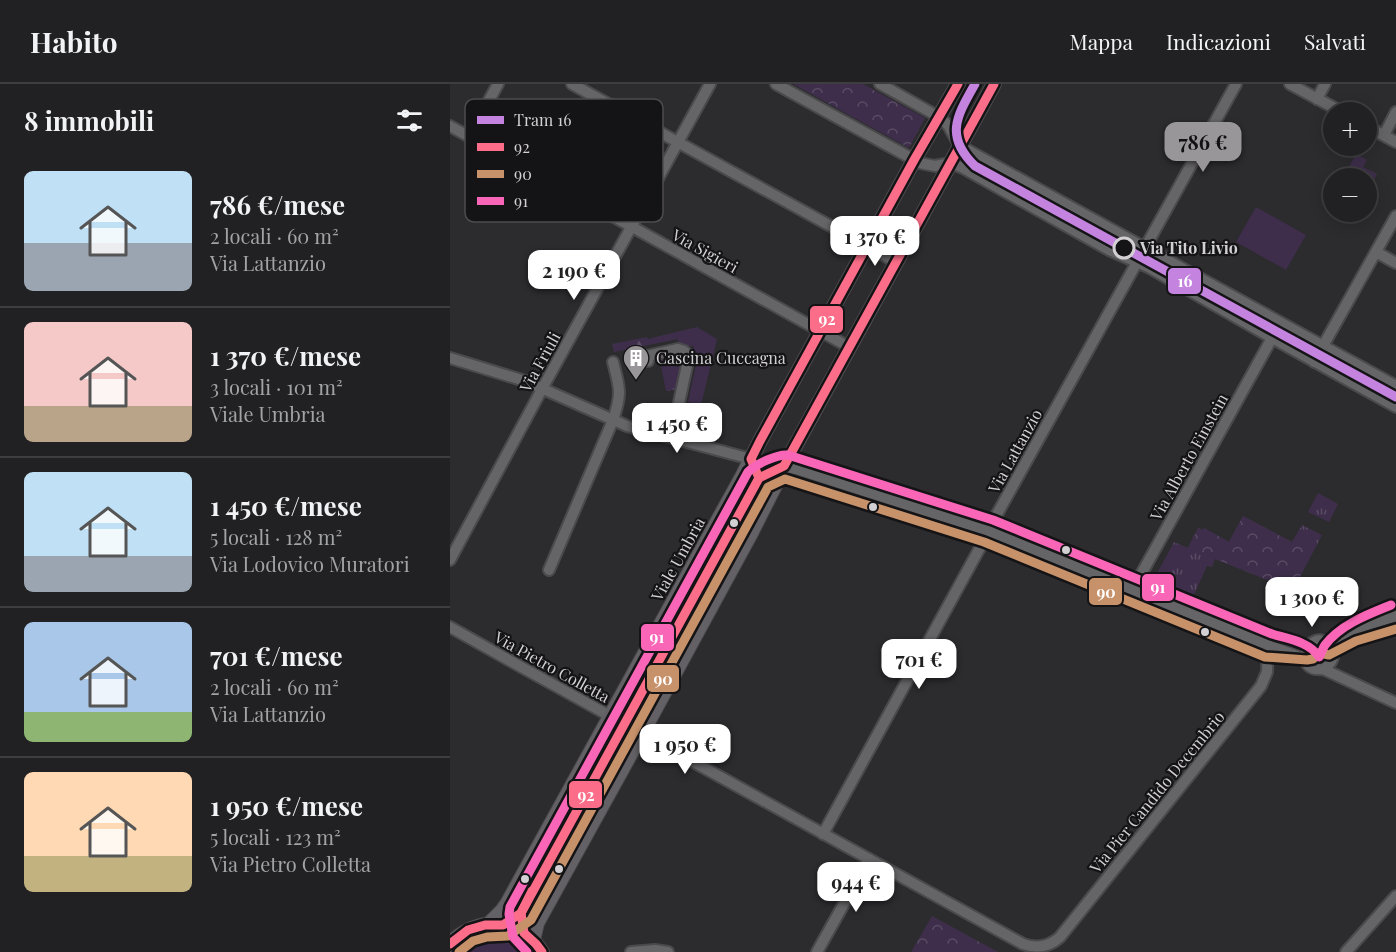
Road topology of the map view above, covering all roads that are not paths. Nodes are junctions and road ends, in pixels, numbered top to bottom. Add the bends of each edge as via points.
1 (498, 84) edge
2 (572, 84) edge
3 (710, 84) edge
4 (776, 84) edge
5 (879, 84) edge
6 (958, 84) edge
7 (994, 84) edge
8 (1236, 84) edge
9 (1290, 84) edge
10 (1325, 84) edge
11 (490, 99) edge
12 (600, 99) edge
13 (1317, 99) junction
14 (1323, 102) edge
15 (1396, 112) edge
16 (939, 117) junction
17 (450, 126) edge
18 (1377, 132) edge
19 (663, 133) edge
20 (465, 134) edge
21 (1384, 135) junction
22 (678, 141) junction
23 (1396, 142) edge
24 (960, 146) junction
25 (914, 160) junction
26 (951, 163) junction
27 (663, 168) edge
28 (1396, 216) edge
29 (622, 222) edge
30 (634, 222) edge
31 (631, 227) junction
32 (868, 246) junction
33 (1145, 248) junction
34 (1376, 252) junction
35 (897, 262) junction
36 (1137, 262) junction
37 (1396, 263) edge
38 (821, 332) junction
39 (1272, 338) junction
40 (849, 347) junction
41 (1323, 347) junction
42 (450, 358) edge
43 (648, 361) dead end
44 (614, 362) dead end
45 (1314, 362) junction
46 (1396, 386) edge
47 (542, 389) junction
48 (1396, 406) edge
49 (673, 418) dead end
50 (613, 420) junction
51 (751, 459) junction
52 (784, 466) junction
53 (988, 531) junction
54 (450, 560) edge
55 (549, 570) dead end
56 (1133, 589) junction
57 (1396, 616) edge
58 (1382, 621) junction
59 (450, 627) edge
60 (1326, 643) junction
61 (1268, 645) junction
62 (1306, 653) junction
63 (1333, 656) junction
64 (1323, 669) junction
65 (1365, 689) junction
66 (1396, 703) edge
67 (609, 717) junction
68 (641, 735) junction
69 (823, 834) junction
70 (869, 859) junction
71 (1396, 896) edge
72 (489, 924) junction
73 (452, 940) edge
74 (533, 940) junction
75 (1047, 949) edge
76 (542, 952) edge
77 (631, 952) edge
78 (668, 952) edge
79 (817, 952) edge
80 (1346, 952) edge

1 - 11 street
2 - 12 street
3 - 22 street, Via Friuli
4 - 25 street
5 - 16 street
6 - 16 main road, Viale Umbria
7 - 24 main road
8 - 33 street, Via Lattanzio
9 - 13 street
10 - 13 street
13 - 14 street
15 - 21 street
16 - 24 street
16 - 25 main road, Viale Umbria
17 - 20 street, Via Sigieri
18 - 21 street
19 - 22 street
21 - 23 street
22 - 27 street, Via Friuli
22 - 32 street
24 - 26 main road
24 - 33 street
25 - 26 street via 935,166
25 - 32 main road, Viale Umbria
26 - 35 main road
26 - 36 street
28 - 34 street
29 - 31 street, Via Sigieri
30 - 31 street, Via Friuli
31 - 38 street, Via Sigieri
31 - 47 street, Via Friuli
32 - 35 street
32 - 38 main road, Viale Umbria
33 - 36 street, Via Lattanzio
33 - 41 street
34 - 37 street
34 - 41 street
35 - 40 main road
36 - 39 street
36 - 53 street, Via Lattanzio
38 - 40 street
38 - 51 main road, Viale Umbria
39 - 45 street
39 - 56 street, Via Alberto Einstein
40 - 52 main road
41 - 45 street
41 - 46 street
42 - 47 street
43 - 49 street via 647,356 678,350 690,352
44 - 50 street via 620,394
45 - 48 street
47 - 50 street
47 - 54 street, Via Friuli
50 - 51 street
50 - 55 street
51 - 52 street
51 - 67 main road, Viale Umbria
52 - 53 street
52 - 68 main road
53 - 56 street
53 - 69 street, Via Lattanzio
56 - 61 street
57 - 58 street
58 - 60 street
58 - 63 street via 1348,640
59 - 67 street, Via Pietro Colletta
60 - 62 street via 1315,642
60 - 63 street
61 - 62 street
61 - 75 street, Via Pier Candido Decembrio via 1267,672 1261,686
62 - 64 street via 1309,665
63 - 64 street
63 - 65 street via 1339,667
64 - 65 street
65 - 66 street
67 - 68 street, Via Pietro Colletta
67 - 72 main road, Viale Umbria via 507,904
68 - 69 street, Via Pietro Colletta
68 - 74 main road via 537,923
69 - 70 street, Via Pietro Colletta
70 - 75 street, Via Pietro Colletta via 1023,944
70 - 79 street
71 - 80 street
72 - 73 main road via 472,928
72 - 74 main road via 520,931
74 - 76 main road
77 - 78 street

